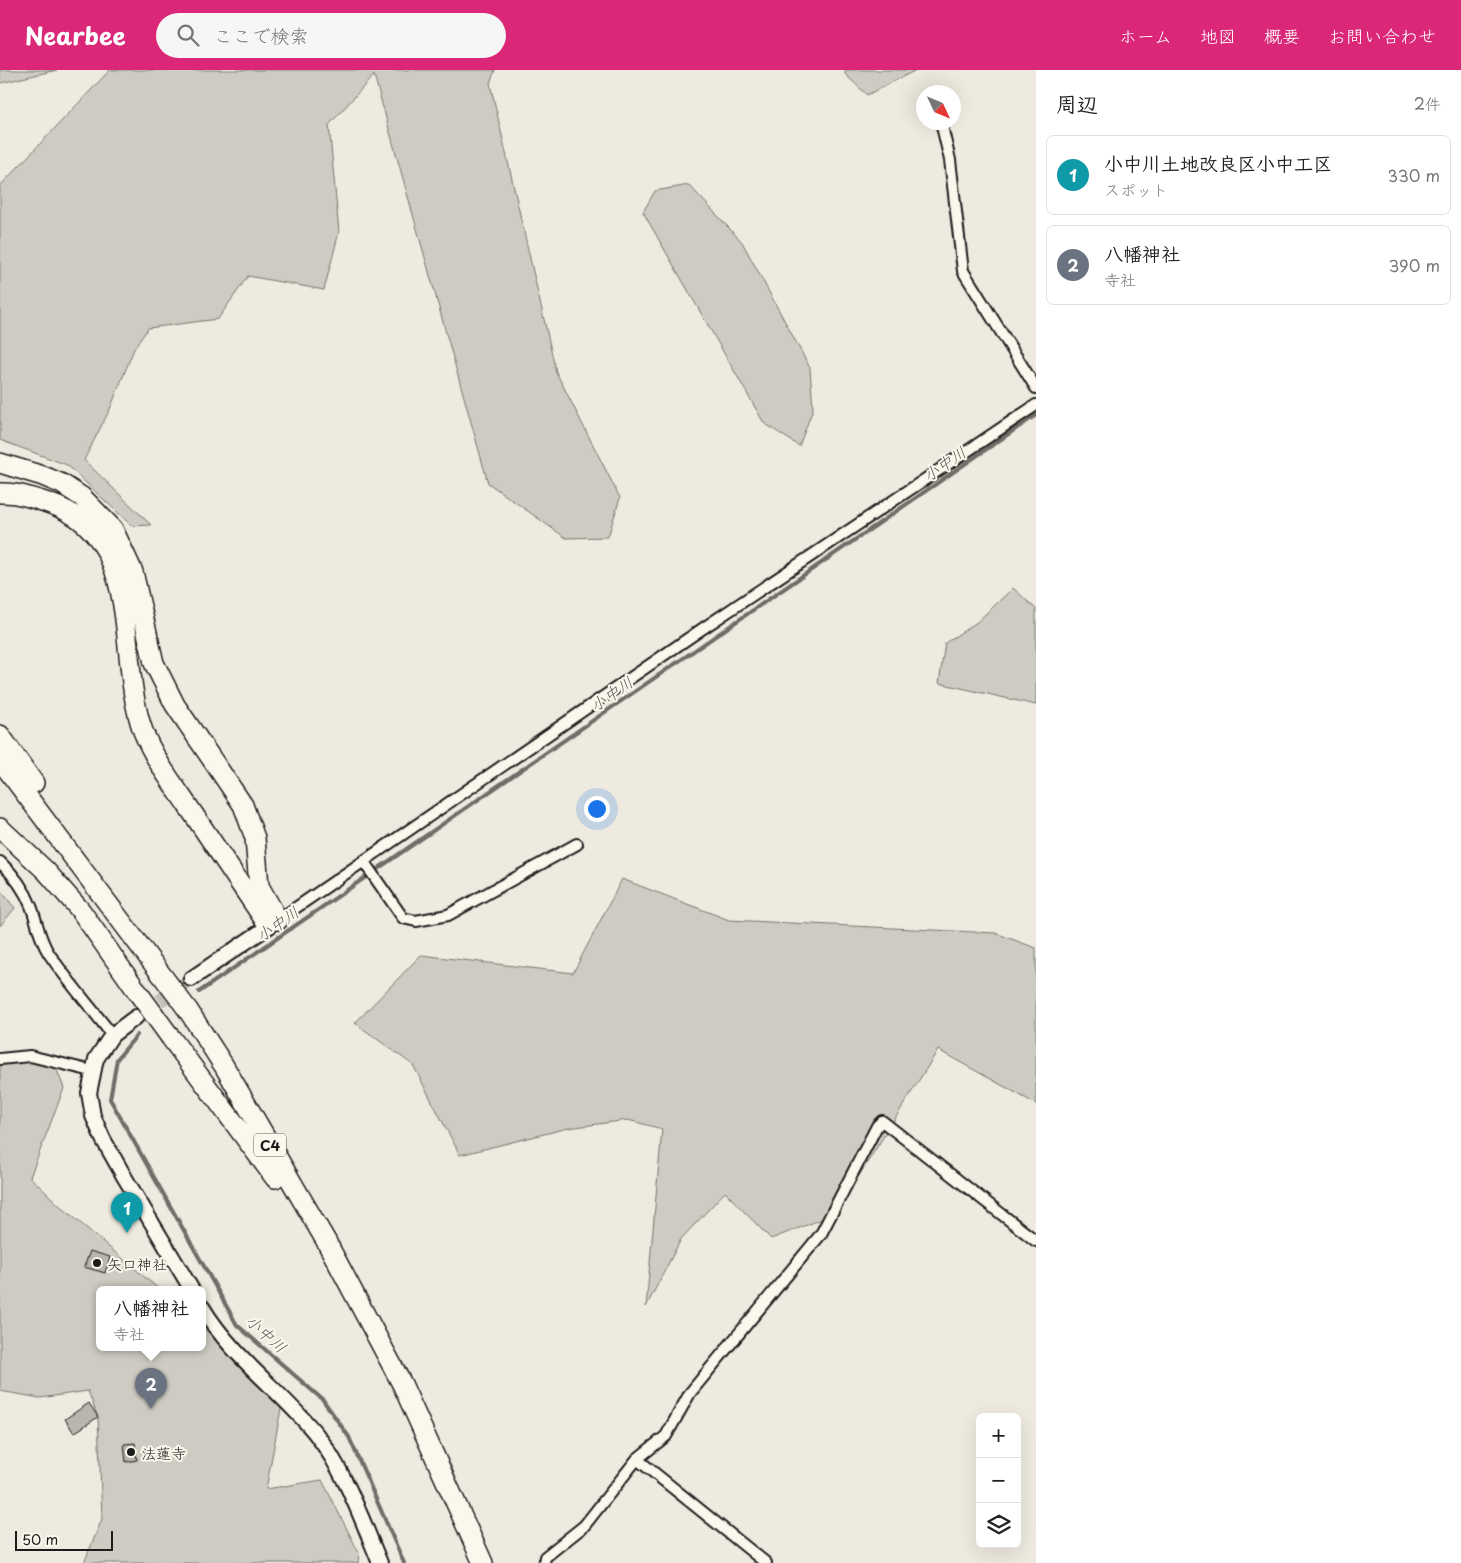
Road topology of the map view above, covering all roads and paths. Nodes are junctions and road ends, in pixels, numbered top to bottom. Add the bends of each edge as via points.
1 (943, 130) edge
2 (1036, 388) edge
3 (1036, 405) edge
4 (0, 463) edge
5 (0, 474) edge
6 (43, 476) junction
7 (0, 493) edge
8 (42, 501) junction
9 (0, 505) edge
10 (0, 735) edge
11 (0, 760) edge
12 (0, 776) edge
13 (0, 828) edge
14 (577, 844) dead end
15 (0, 862) edge
16 (365, 864) junction
17 (274, 923) junction
18 (191, 979) tunnel mouth
19 (188, 1010) junction
20 (136, 1017) tunnel mouth
21 (112, 1035) junction
22 (0, 1059) edge
23 (92, 1071) junction
24 (275, 1178) junction
25 (1036, 1241) edge
26 (190, 1286) edge
27 (206, 1312) edge
28 (637, 1459) junction
29 (380, 1563) edge
30 (473, 1563) edge
31 (483, 1563) edge
32 (544, 1563) edge
33 (766, 1563) edge

1 - 2 street via 950,160 963,271
3 - 16 street via 699,631
4 - 6 highway
5 - 6 highway
6 - 17 highway via 62,484 88,502 113,529 125,550 154,663 175,705 243,805 255,838 260,886
7 - 8 highway
8 - 9 highway
8 - 17 highway via 76,516 104,546 119,583 126,616 132,683 143,732 166,773
10 - 19 highway via 146,942
11 - 19 highway, C4
12 - 24 highway, C4 via 86,881 179,1015
13 - 24 highway, bridge via 46,871 81,911 170,1038
14 - 16 street via 448,915 416,921 402,918
15 - 21 street via 14,875 32,907 48,952
16 - 17 street
17 - 18 street
19 - 31 highway, C4 via 363,1310 433,1449
20 - 21 street
21 - 23 street
22 - 23 street via 30,1056
23 - 26 street via 89,1093 93,1116 103,1139
24 - 30 highway, C4 via 375,1354
25 - 28 street via 882,1121 821,1234 690,1393 666,1436
27 - 29 street via 240,1356 318,1436 339,1473
28 - 32 street via 584,1526 545,1558
28 - 33 street

